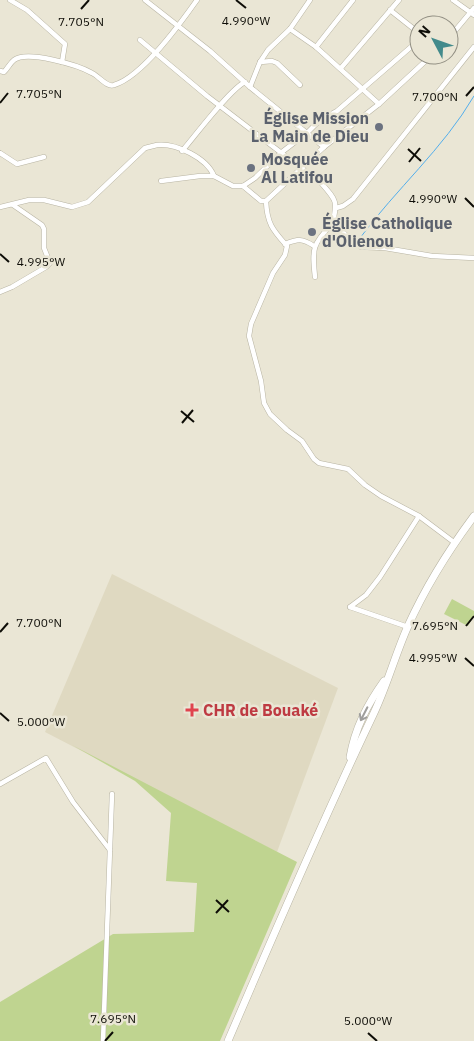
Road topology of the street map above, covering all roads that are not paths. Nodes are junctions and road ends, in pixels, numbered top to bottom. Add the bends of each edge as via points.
1 (10, 0) edge
2 (146, 0) edge
3 (197, 0) edge
4 (310, 0) edge
5 (353, 0) edge
6 (399, 0) edge
7 (452, 0) edge
8 (390, 10) junction
9 (473, 12) edge
10 (178, 25) junction
11 (409, 25) edge
12 (459, 27) edge
13 (290, 29) junction
14 (140, 40) dead end
15 (316, 46) junction
16 (474, 47) edge
17 (409, 48) edge
18 (154, 53) junction
19 (62, 62) junction
20 (260, 62) junction
21 (421, 65) edge
22 (341, 68) junction
23 (0, 71) edge
24 (245, 82) junction
25 (300, 85) dead end
26 (250, 87) junction
27 (362, 87) junction
28 (379, 104) junction
29 (221, 106) junction
30 (308, 132) junction
31 (324, 147) junction
32 (182, 151) junction
33 (282, 152) junction
34 (0, 153) edge
35 (44, 157) dead end
36 (300, 168) junction
37 (214, 176) junction
38 (161, 181) dead end
39 (243, 186) junction
40 (266, 202) junction
41 (13, 205) junction
42 (0, 207) edge
43 (336, 208) junction
44 (333, 223) junction
45 (285, 244) junction
46 (314, 246) junction
47 (474, 258) edge
48 (315, 277) dead end
49 (0, 292) edge
50 (419, 516) junction
51 (474, 516) edge
52 (454, 542) junction
53 (408, 627) junction
54 (0, 784) edge
55 (112, 794) dead end
56 (110, 850) junction
57 (103, 1041) edge
58 (228, 1041) edge

1 - 19 street via 27,10 65,44
2 - 10 street
3 - 10 street
4 - 13 street
5 - 15 street
6 - 8 street
7 - 9 street
8 - 11 street
8 - 22 street
9 - 12 street
10 - 18 street
10 - 24 street
13 - 15 street
13 - 20 street
14 - 18 street
15 - 22 street
16 - 43 street via 353,199
17 - 27 street
18 - 19 street via 131,77 113,86 91,72
18 - 29 street
19 - 23 street via 35,55 14,60 4,72
20 - 25 street via 278,63
20 - 26 street
21 - 28 street
22 - 27 street
24 - 26 street
24 - 29 street
26 - 30 street
27 - 28 street
27 - 30 street
28 - 31 street
29 - 32 street
29 - 33 street
30 - 31 street
30 - 33 street
31 - 36 street
32 - 37 street via 202,160
32 - 41 street via 165,145 145,148 88,202 72,207 44,200 28,200
33 - 36 street
33 - 39 street
34 - 35 street via 17,164
36 - 40 street
36 - 43 street via 322,184 333,197
37 - 38 street
37 - 39 street via 233,186
39 - 40 street
40 - 45 street via 274,233
41 - 42 street
41 - 49 street via 42,225 44,248 50,263 12,288
43 - 44 street
44 - 46 street
44 - 47 street via 361,247
45 - 46 street via 304,239
45 - 50 street via 285,255 251,324 249,336 264,403 270,414 302,441 314,460 348,469 381,496
46 - 48 street
50 - 52 street
50 - 53 street via 380,577 350,607
51 - 52 main road
52 - 53 main road
53 - 58 main road via 374,713 286,903
54 - 56 street via 46,758 73,802
55 - 56 street
56 - 57 street

